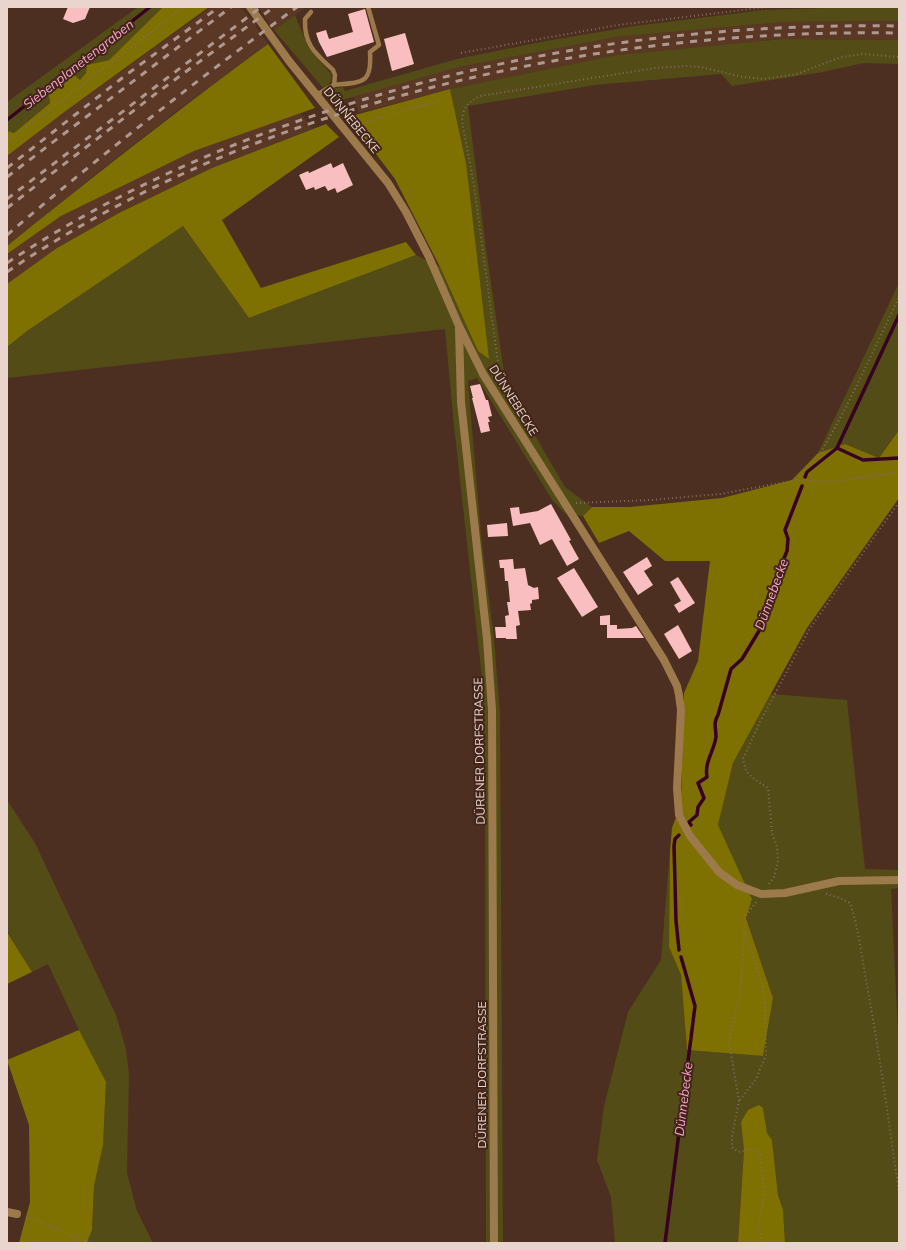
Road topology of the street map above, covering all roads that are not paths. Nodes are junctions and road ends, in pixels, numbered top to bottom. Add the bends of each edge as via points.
1 (250, 7) edge
2 (368, 7) edge
3 (311, 12) dead end
4 (334, 86) junction
5 (316, 95) junction
6 (459, 326) junction
7 (899, 880) edge
8 (7, 1212) edge
9 (17, 1214) road end
10 (494, 1243) edge

1 - 5 street, DÜNNEBECKE
2 - 4 lane via 379,45 370,52 371,67 361,81
3 - 4 lane via 305,18 304,29 310,48 333,70
4 - 5 lane
5 - 6 street, DÜNNEBECKE via 388,183 406,212
6 - 7 street, DÜNNEBECKE via 488,381 657,647 677,686 680,710 677,788 679,815 690,836 719,872 737,885 761,894 785,893 839,881
6 - 10 street, DÜRENER DORFSTRASSE via 461,402 487,639 492,710
8 - 9 street

